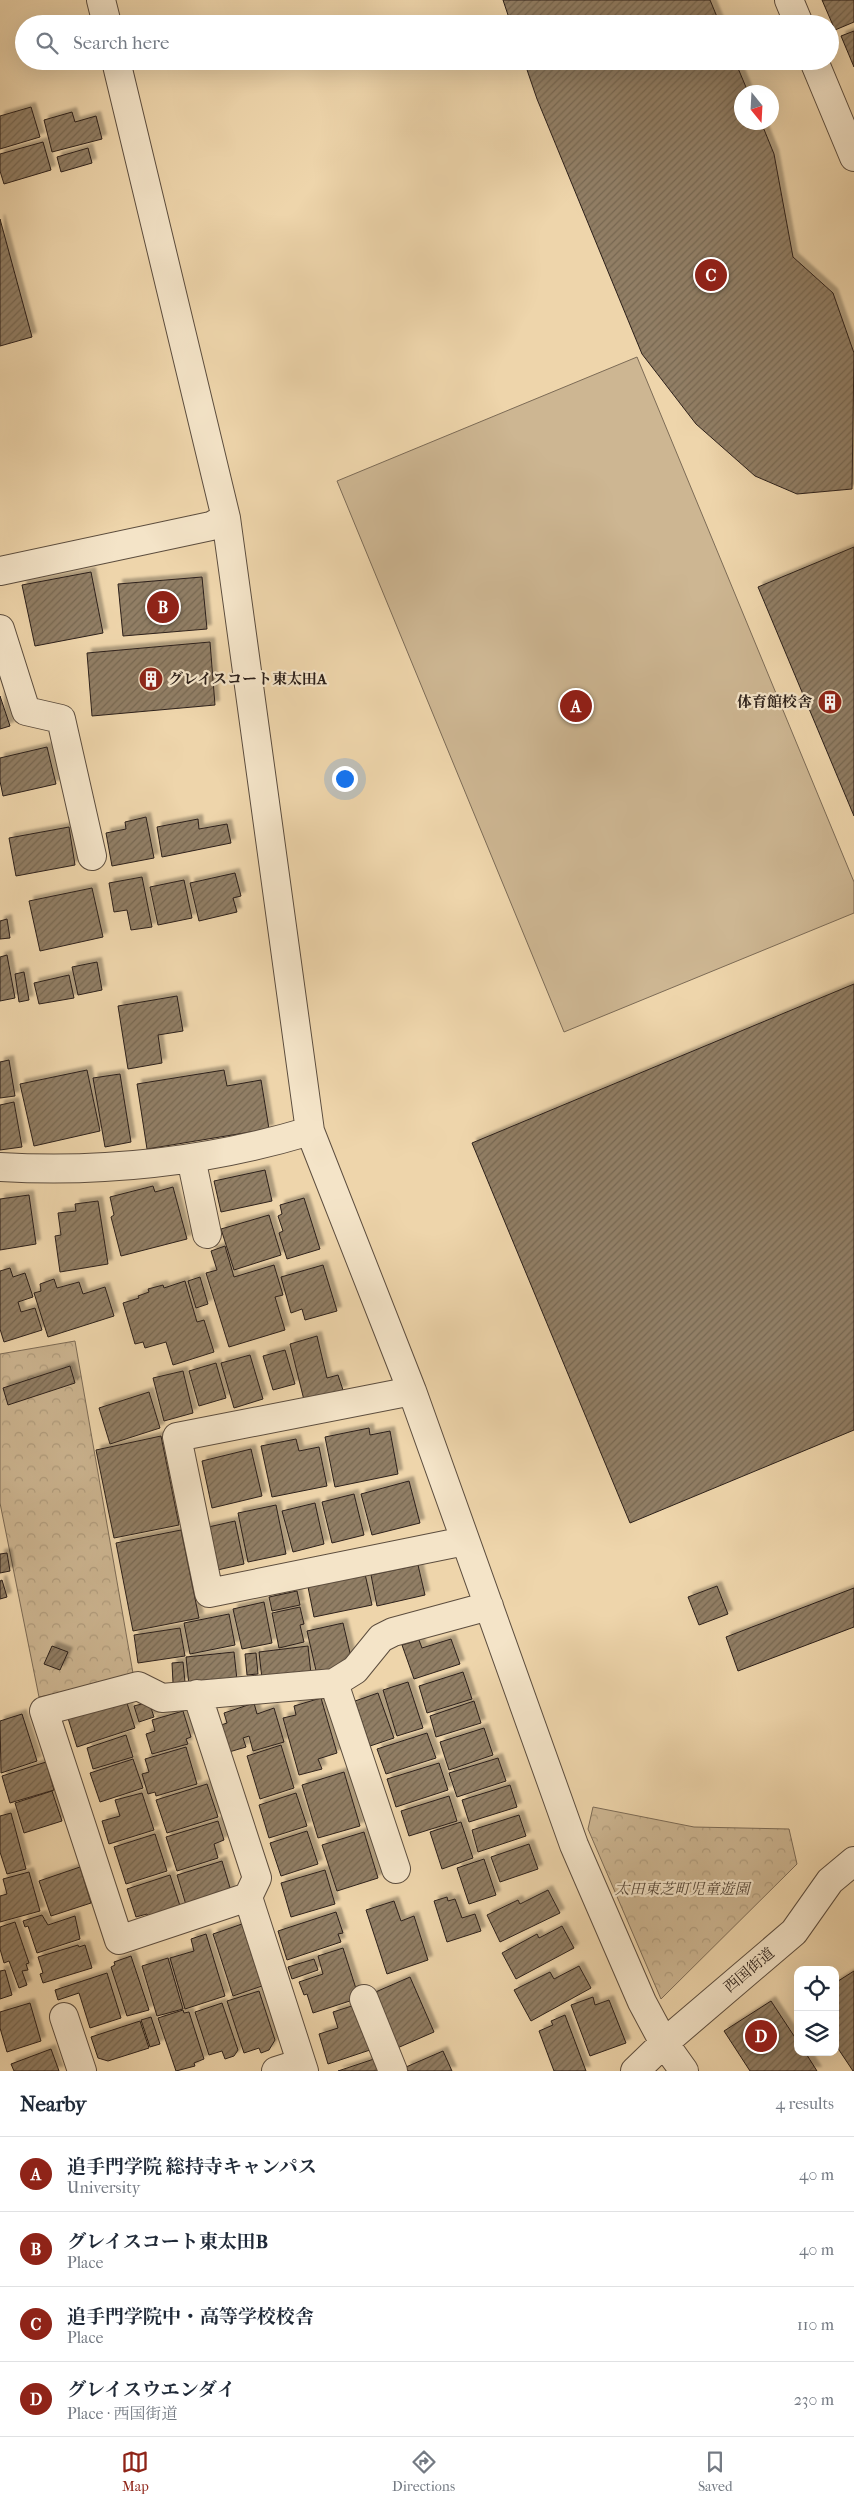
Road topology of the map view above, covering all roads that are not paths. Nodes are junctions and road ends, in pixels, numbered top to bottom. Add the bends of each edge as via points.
1 (101, 0) edge
2 (789, 0) edge
3 (105, 15) edge
4 (795, 15) edge
5 (118, 70) edge
6 (818, 70) edge
7 (854, 157) edge
8 (226, 518) junction
9 (0, 571) edge
10 (0, 629) edge
11 (92, 856) dead end
12 (310, 1131) junction
13 (191, 1158) junction
14 (0, 1167) edge
15 (207, 1234) dead end
16 (412, 1391) junction
17 (465, 1540) junction
18 (490, 1606) junction
19 (334, 1683) junction
20 (197, 1694) junction
21 (854, 1861) edge
22 (396, 1869) dead end
23 (248, 1898) junction
24 (364, 1999) dead end
25 (64, 2017) dead end
26 (664, 2042) junction
27 (294, 2068) edge
28 (82, 2071) edge
29 (393, 2071) edge
30 (635, 2071) edge
31 (684, 2071) edge

1 - 3 street
2 - 4 street
5 - 8 street
6 - 7 street
8 - 9 street via 211,526
8 - 12 street
10 - 11 street via 26,711 61,719
12 - 13 street
12 - 16 street
13 - 14 street via 80,1168
13 - 15 street
16 - 17 street
16 - 17 street via 177,1437 209,1593
17 - 18 street
18 - 19 street via 393,1632 381,1638 355,1670
18 - 26 street via 574,1845 642,2002
19 - 20 street
19 - 22 street
20 - 23 street via 256,1878
20 - 23 street via 162,1698 138,1686 44,1711 119,1940
21 - 26 street, 西国街道 via 830,1881 794,1932
23 - 27 street
24 - 29 street
25 - 28 street
26 - 30 street, 西国街道
26 - 31 street

